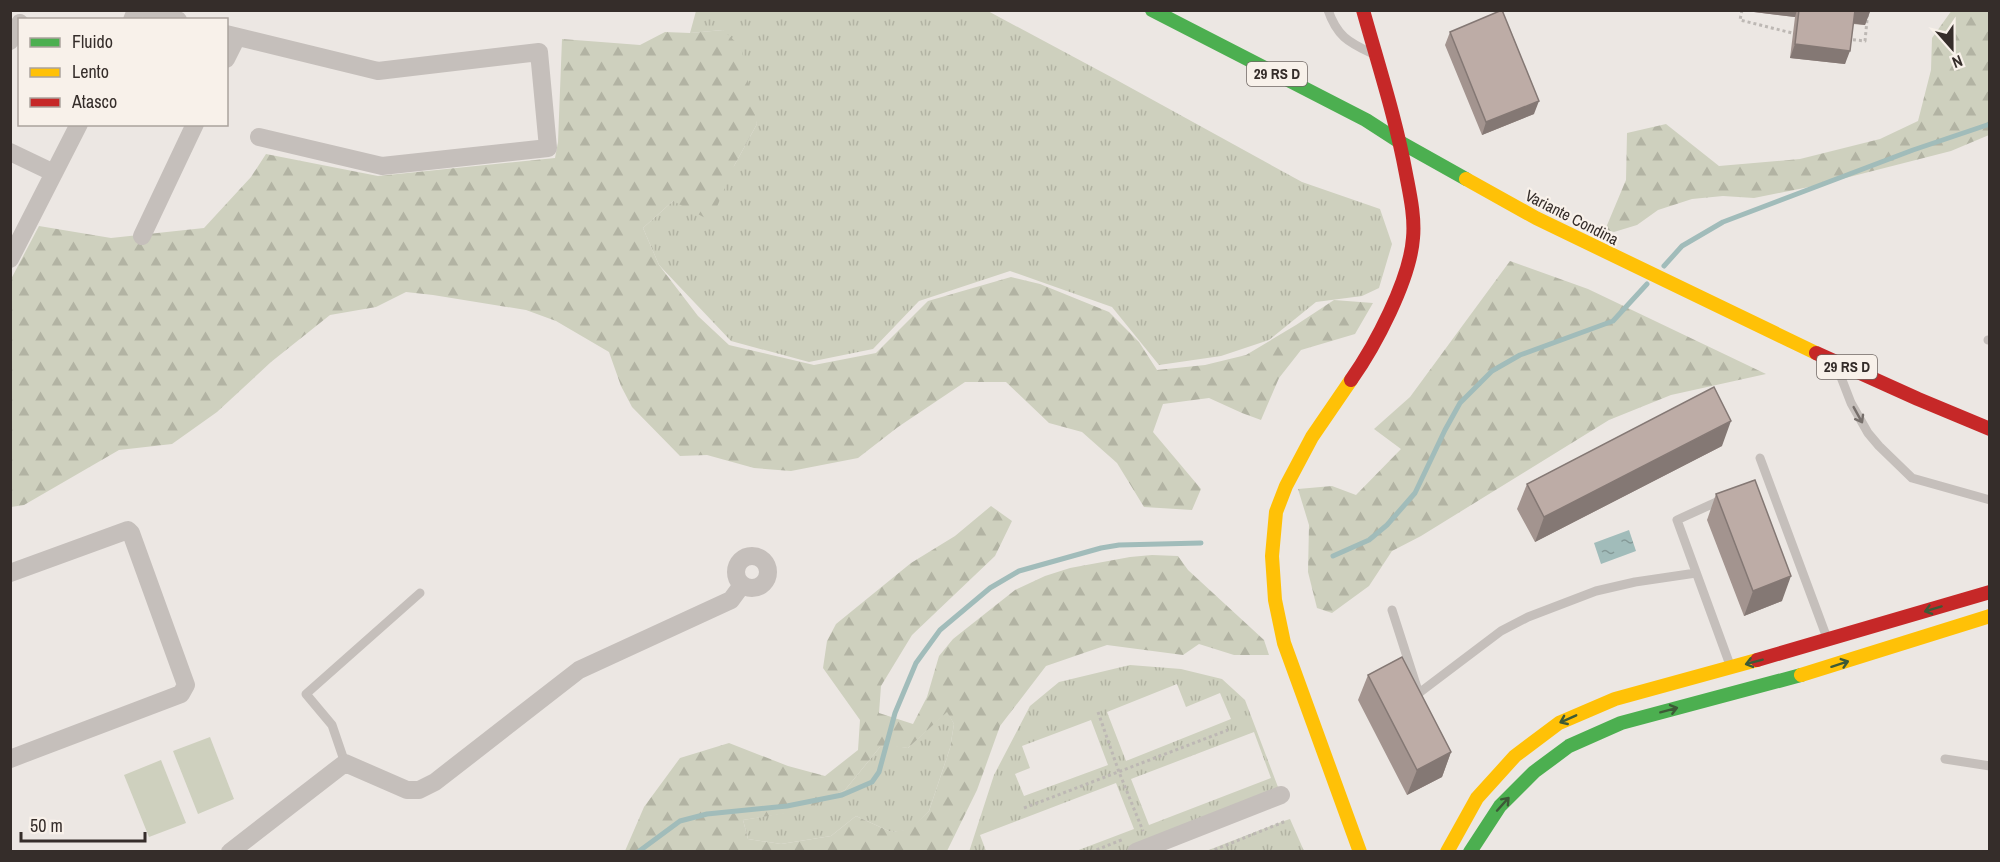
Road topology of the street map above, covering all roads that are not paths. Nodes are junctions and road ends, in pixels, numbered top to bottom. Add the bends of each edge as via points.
1 (147, 10) edge
2 (1152, 10) edge
3 (1328, 10) edge
4 (1363, 10) edge
5 (172, 18) edge
6 (18, 25) edge
7 (232, 35) edge
8 (10, 41) edge
9 (228, 50) edge
10 (1376, 56) junction
11 (78, 126) edge
12 (194, 126) edge
13 (259, 137) dead end
14 (1400, 141) junction
15 (10, 152) edge
16 (54, 173) junction
17 (142, 236) dead end
18 (10, 259) edge
19 (1835, 362) junction
20 (1917, 399) junction
21 (1989, 413) edge
22 (1989, 429) edge
23 (1965, 435) dead end
24 (1760, 458) dead end
25 (1729, 496) edge
26 (1989, 500) edge
27 (10, 573) edge
28 (1696, 573) junction
29 (742, 585) dead end
30 (1989, 592) edge
31 (420, 593) dead end
32 (1392, 610) dead end
33 (1989, 616) edge
34 (1828, 640) junction
35 (1731, 668) junction
36 (1419, 693) junction
37 (1423, 703) edge
38 (10, 759) edge
39 (1945, 759) dead end
40 (345, 763) junction
41 (1989, 766) edge
42 (1281, 795) dead end
43 (1140, 844) edge
44 (230, 852) edge
45 (1360, 852) edge
46 (1446, 852) edge
47 (1470, 852) edge

1 - 5 street
2 - 14 main road, Variante Condina / 29 RS D
3 - 10 lane via 1334,27 1352,44
4 - 10 main road
6 - 8 street
7 - 9 street
7 - 13 street via 378,71 539,52 548,148 382,166
10 - 14 main road
11 - 16 street
12 - 17 street
14 - 19 main road, Variante Condina / 29 RS D via 1536,218
14 - 45 main road via 1413,221 1406,271 1360,368 1298,461 1276,512 1273,534 1274,589 1284,643
15 - 16 street
16 - 18 street
19 - 20 main road, Variante Condina / 29 RS D
19 -> 26 lane via 1851,403 1869,433 1912,478
20 - 21 street
20 - 22 main road, Variante Condina / 29 RS D
20 - 23 main road
24 - 34 lane
25 - 28 lane via 1677,520
27 - 38 street via 128,530 186,685 182,694
28 - 35 lane
28 - 36 lane via 1596,591 1528,617 1501,631
29 - 40 street via 731,600 579,670 435,782 419,790 407,790
30 -> 34 main road
31 - 40 lane via 306,693 332,725
32 - 36 lane
47 -> 33 main road via 1500,806 1534,772 1569,746 1621,723 1830,667
34 -> 35 main road
35 -> 46 main road via 1615,699 1559,723 1515,756 1477,798
36 - 37 lane
39 - 41 lane
40 - 44 street
42 - 43 street

